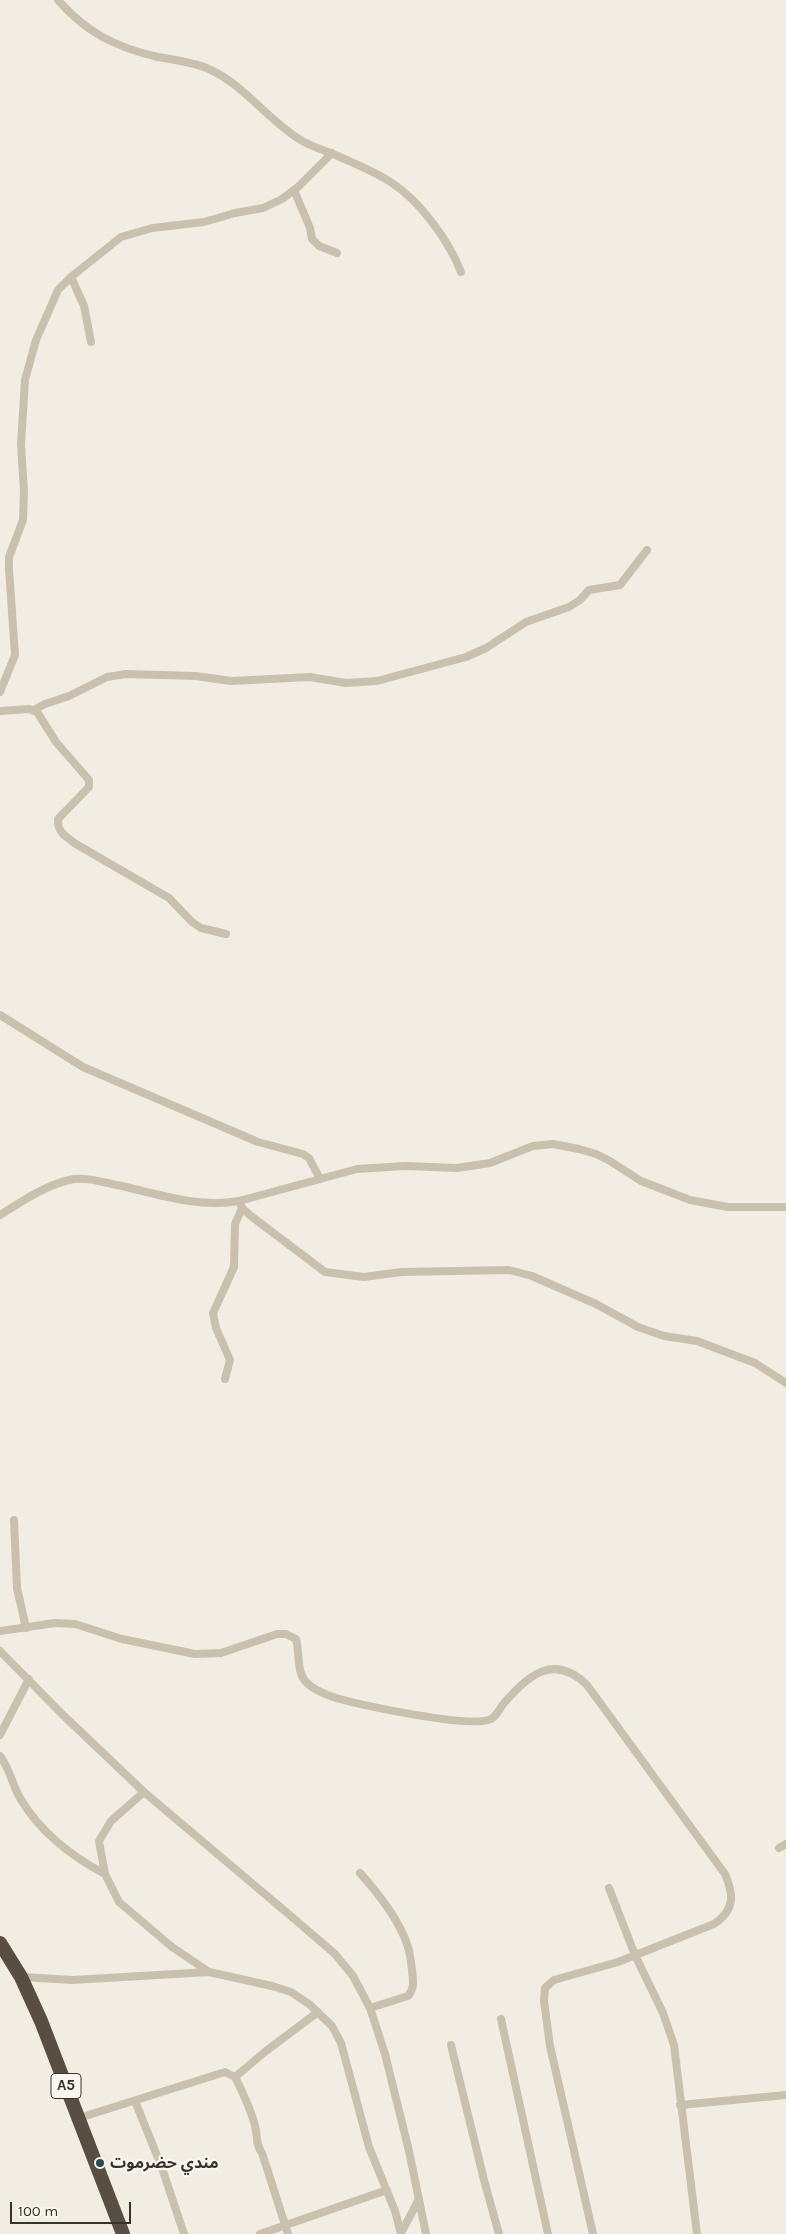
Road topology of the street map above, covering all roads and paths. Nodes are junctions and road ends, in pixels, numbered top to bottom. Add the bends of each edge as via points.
1 (58, 0) edge
2 (332, 153) junction
3 (294, 190) junction
4 (337, 252) dead end
5 (461, 272) dead end
6 (72, 277) junction
7 (90, 342) dead end
8 (647, 550) dead end
9 (0, 692) edge
10 (34, 710) junction
11 (0, 711) edge
12 (226, 934) dead end
13 (0, 1015) edge
14 (320, 1179) junction
15 (241, 1205) junction
16 (786, 1207) edge
17 (0, 1215) edge
18 (225, 1379) dead end
19 (786, 1383) edge
20 (14, 1520) dead end
21 (26, 1628) junction
22 (0, 1631) edge
23 (0, 1651) edge
24 (29, 1679) junction
25 (0, 1735) edge
26 (0, 1756) edge
27 (144, 1792) junction
28 (360, 1873) dead end
29 (105, 1874) junction
30 (609, 1888) dead end
31 (0, 1943) edge
32 (635, 1954) junction
33 (0, 1959) edge
34 (210, 1972) junction
35 (21, 1977) junction
36 (370, 2008) junction
37 (318, 2012) junction
38 (501, 2019) dead end
39 (451, 2045) dead end
40 (235, 2077) junction
41 (786, 2095) edge
42 (135, 2102) junction
43 (680, 2105) junction
44 (78, 2118) junction
45 (387, 2190) junction
46 (419, 2199) junction
47 (286, 2224) junction
48 (114, 2234) edge
49 (122, 2234) edge
50 (184, 2234) edge
51 (260, 2234) edge
52 (288, 2234) edge
53 (401, 2234) edge
54 (426, 2234) edge
55 (500, 2234) edge
56 (548, 2234) edge
57 (593, 2234) edge
58 (697, 2234) edge

1 - 2 street via 91,30 115,45 200,65 227,78 299,140
2 - 3 street
2 - 5 street via 403,191 450,247
3 - 4 street via 312,239 319,246
3 - 6 street via 263,208 204,222 128,234
6 - 7 street via 84,306
6 - 9 street via 58,290 46,316 25,380 21,445 23,520 12,547 9,569 15,655
8 - 10 street via 620,585 589,590 580,600 526,622 475,653 397,676 346,683 310,676 232,680 126,674 107,677
10 - 11 street
10 - 12 street via 89,780 88,787 58,819 62,834 169,898 201,928
13 - 14 street via 83,1067 258,1142 303,1154 309,1158
14 - 15 street
14 - 16 street via 374,1167 474,1166 533,1146 553,1144 596,1154 641,1181 690,1200 728,1207
15 - 17 street via 208,1204 75,1179 49,1187
15 - 18 street via 235,1224 234,1267 213,1313 230,1360
15 - 19 street via 325,1272 364,1277 400,1272 509,1270 532,1276 588,1300 638,1327 664,1336 697,1341 755,1363
20 - 21 street via 17,1588
21 - 22 street
21 - 32 street via 55,1623 75,1624 122,1639 195,1654 221,1653 277,1634 286,1634 296,1639 301,1676 314,1689 345,1700 430,1717 478,1722 492,1719 516,1690 532,1677 564,1668 576,1674 588,1685 719,1866 731,1888 732,1899 728,1909 714,1924
23 - 24 street
24 - 25 street
24 - 27 street via 62,1715
26 - 29 street via 31,1814 57,1842 82,1862
27 - 29 street via 111,1821 99,1842
27 - 36 street via 334,1954 362,1989
28 - 36 street via 401,1930 408,1945 413,1982 408,1996
29 - 34 street via 119,1902 172,1947
30 - 32 street
31 - 35 highway, A5
32 - 43 street via 674,2045
32 - 57 street via 607,1966 554,1980 545,1988 550,2046
33 - 48 highway, A5 via 32,2020
34 - 35 street via 73,1980
34 - 37 street via 291,1992
35 - 44 highway, A5 via 42,2021
36 - 46 street via 398,2107
37 - 40 street
37 - 45 street via 332,2026 341,2043 369,2147
38 - 56 street
39 - 55 street
40 - 42 street via 225,2072
40 - 47 street via 251,2112 257,2146
41 - 43 street
42 - 44 street
42 - 50 street
43 - 58 street
44 - 49 highway, A5
45 - 47 street
45 - 53 street
46 - 53 street
46 - 54 street
47 - 51 street
47 - 52 street

